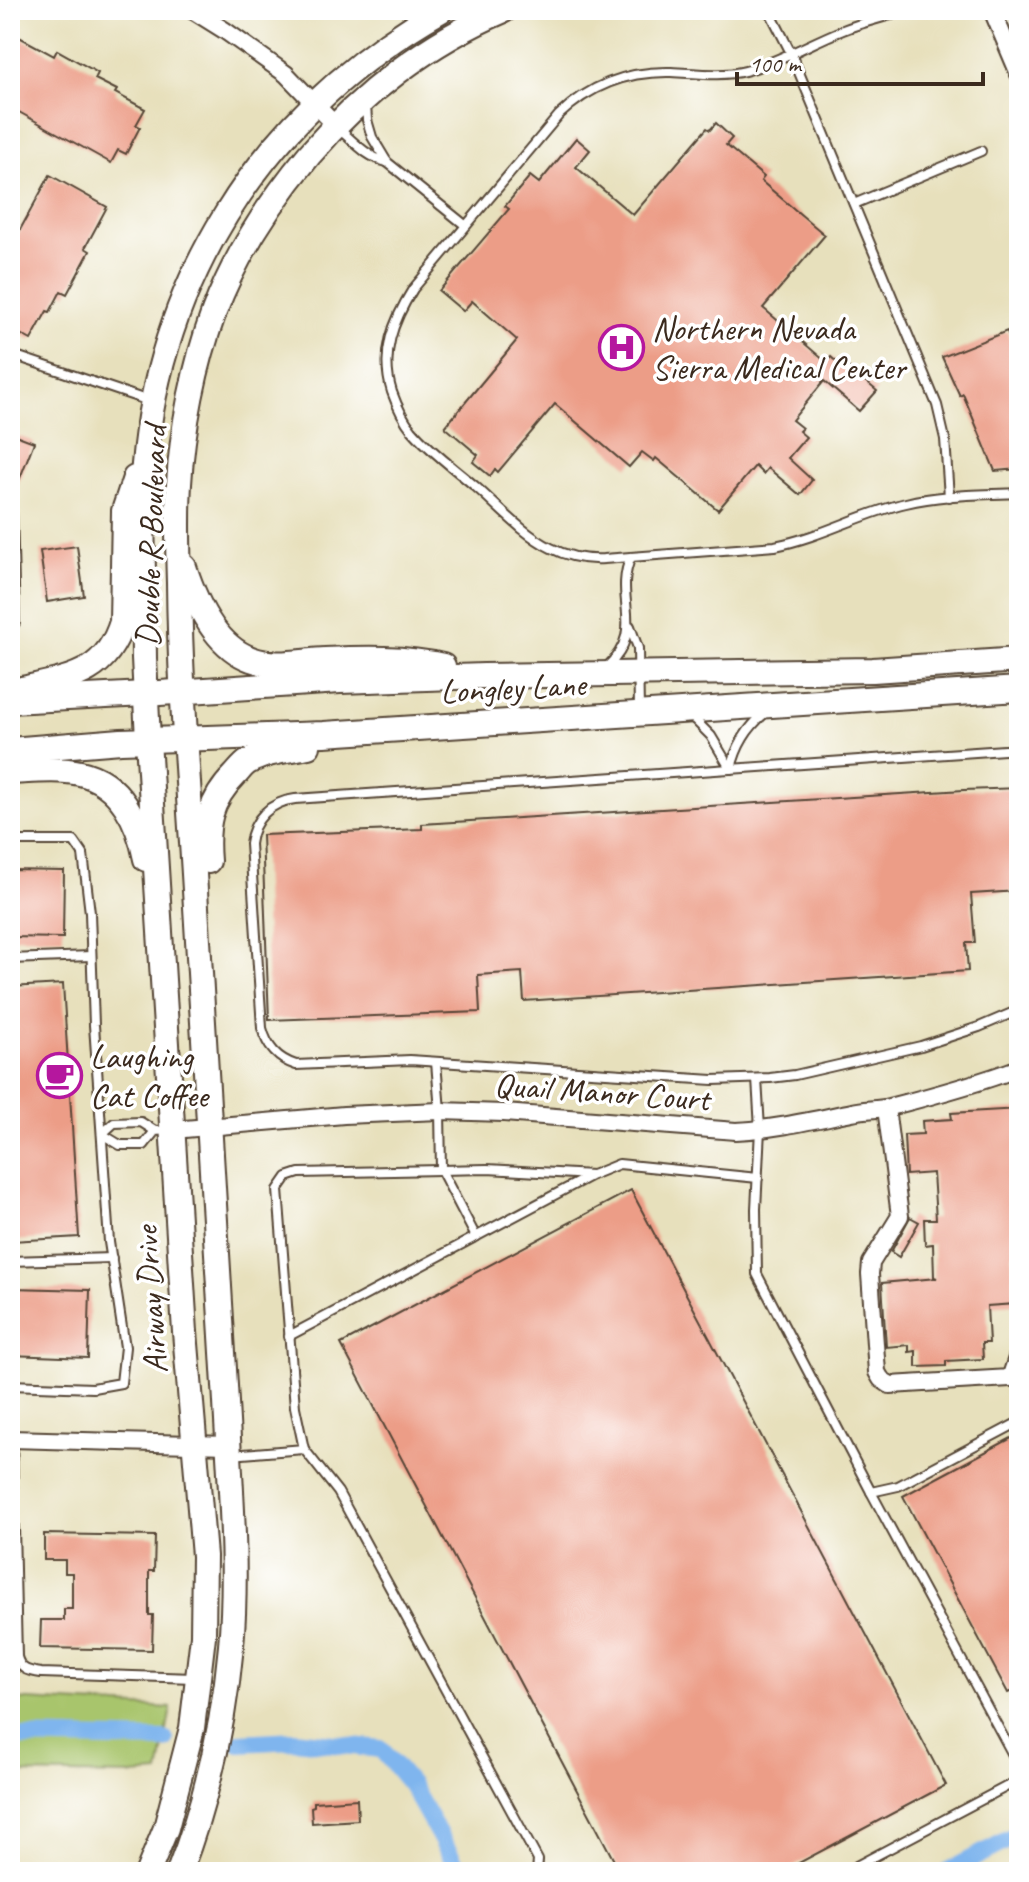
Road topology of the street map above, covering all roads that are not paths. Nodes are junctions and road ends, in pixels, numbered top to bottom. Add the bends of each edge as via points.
1 (192, 10) edge
2 (441, 10) edge
3 (504, 10) edge
4 (769, 10) edge
5 (907, 10) edge
6 (992, 10) edge
7 (791, 53) junction
8 (1019, 74) edge
9 (367, 96) junction
10 (314, 104) junction
11 (336, 126) junction
12 (981, 151) dead end
13 (387, 162) junction
14 (854, 204) junction
15 (465, 225) junction
16 (10, 354) edge
17 (153, 402) junction
18 (146, 442) junction
19 (1019, 493) edge
20 (949, 497) junction
21 (12, 511) dead end
22 (178, 534) junction
23 (631, 557) junction
24 (628, 621) junction
25 (15, 623) dead end
26 (1019, 660) edge
27 (638, 673) junction
28 (597, 674) junction
29 (484, 676) junction
30 (1019, 689) edge
31 (181, 691) junction
32 (10, 692) edge
33 (10, 701) edge
34 (777, 704) junction
35 (684, 711) junction
36 (640, 714) junction
37 (146, 717) junction
38 (183, 728) junction
39 (385, 729) junction
40 (1019, 749) edge
41 (10, 750) edge
42 (731, 769) junction
43 (10, 772) edge
44 (10, 841) edge
45 (160, 928) junction
46 (91, 956) junction
47 (10, 959) edge
48 (1019, 1010) edge
49 (204, 1045) junction
50 (436, 1062) junction
51 (1019, 1068) edge
52 (757, 1079) junction
53 (886, 1108) junction
54 (440, 1111) junction
55 (209, 1128) junction
56 (760, 1129) junction
57 (164, 1130) junction
58 (102, 1134) junction
59 (441, 1170) junction
60 (592, 1175) junction
61 (758, 1178) junction
62 (476, 1237) junction
63 (112, 1258) junction
64 (10, 1261) edge
65 (289, 1336) junction
66 (1019, 1352) edge
67 (10, 1385) edge
68 (1019, 1422) edge
69 (11, 1439) edge
70 (195, 1445) junction
71 (304, 1449) junction
72 (229, 1450) junction
73 (871, 1492) junction
74 (199, 1678) junction
75 (1019, 1766) edge
76 (1019, 1780) edge
77 (166, 1828) junction
78 (148, 1872) edge
79 (161, 1872) edge
80 (179, 1872) edge
81 (537, 1872) edge
82 (845, 1872) edge

1 - 10 street via 286,74
2 - 10 main road, Double R Boulevard via 389,42
3 - 9 main road, Double R Boulevard via 436,46
4 - 7 lane
5 - 7 lane
6 - 8 street
7 - 14 lane
7 - 15 lane via 734,73 653,72 599,86 559,115
9 - 11 main road, Double R Boulevard
9 - 13 lane via 369,129
10 - 11 street
10 - 17 main road, Double R Boulevard via 263,160 207,245 180,306
11 - 13 lane
11 - 22 main road, Double R Boulevard via 261,219 214,313 184,437
12 - 14 lane
13 - 15 lane
14 - 20 lane via 937,405
15 - 23 lane via 413,289 391,330 387,364 398,406 421,440 543,544 581,559
16 - 17 lane
17 - 18 main road, Double R Boulevard
18 - 32 main road via 124,511 122,622 117,638 96,665 75,676
18 - 37 main road, Double R Boulevard
19 - 20 lane
20 - 23 lane via 894,506 775,546
21 - 25 lane
22 - 29 main road via 200,607 231,648 250,659 267,664 380,659 432,663
22 - 31 main road, Double R Boulevard
23 - 24 lane via 625,575
24 - 27 lane via 637,641
24 - 28 lane via 622,650
26 - 27 main road, Longley Lane via 873,670
27 - 28 main road, Longley Lane
27 - 36 lane
28 - 29 main road, Longley Lane
29 - 31 main road, Longley Lane
30 - 34 main road, Longley Lane
31 - 37 main road, Longley Lane
31 - 38 main road, Double R Boulevard
33 - 37 main road, Longley Lane
34 - 35 main road, Longley Lane
34 - 42 lane via 748,729
35 - 36 main road, Longley Lane
35 - 42 lane via 711,736
36 - 39 main road, Longley Lane
37 - 38 main road, Longley Lane
37 - 41 main road, Longley Lane
37 - 45 main road, Airway Drive
38 - 39 main road, Longley Lane via 324,734
38 - 49 main road, Airway Drive
39 - 49 main road via 267,755 247,763 220,791 208,829 216,990
40 - 42 lane
42 - 50 lane via 295,799 263,813 250,844 262,1028 269,1046 296,1065
43 - 45 main road via 81,773 115,792 126,804 144,848
44 - 46 lane via 74,841 83,854
45 - 57 main road, Airway Drive
46 - 47 lane
46 - 58 lane
48 - 52 lane via 921,1046
49 - 55 main road, Airway Drive
50 - 52 lane
50 - 54 lane
51 - 53 street, Quail Manor Court
52 - 56 lane
53 - 56 street, Quail Manor Court
53 - 66 street via 900,1216 871,1263 877,1372 890,1385 1010,1378
54 - 55 street, Quail Manor Court
54 - 56 street, Quail Manor Court
54 - 59 lane
55 - 57 street, Quail Manor Court
55 - 72 main road, Airway Drive
56 - 61 lane
57 - 58 lane via 141,1122 114,1123
57 - 58 lane via 144,1145 120,1145
57 - 70 main road, Airway Drive
58 - 63 lane
59 - 60 lane
59 - 62 lane
59 - 65 lane via 287,1177 278,1190
60 - 61 lane via 619,1164
60 - 62 lane
61 - 73 lane via 757,1274
62 - 65 lane
63 - 64 lane
63 - 67 lane via 125,1347 121,1383 93,1388
65 - 71 lane
68 - 73 lane via 898,1486
69 - 70 street
69 - 74 lane via 19,1665 41,1673
70 - 72 street
70 - 74 main road, Airway Drive via 204,1556
71 - 72 lane
71 - 81 lane via 338,1492 538,1860
72 - 80 main road, Airway Drive via 233,1585 227,1678 210,1771
73 - 75 lane
74 - 77 main road, Airway Drive
76 - 82 lane
77 - 78 main road, Airway Drive
77 - 79 main road

